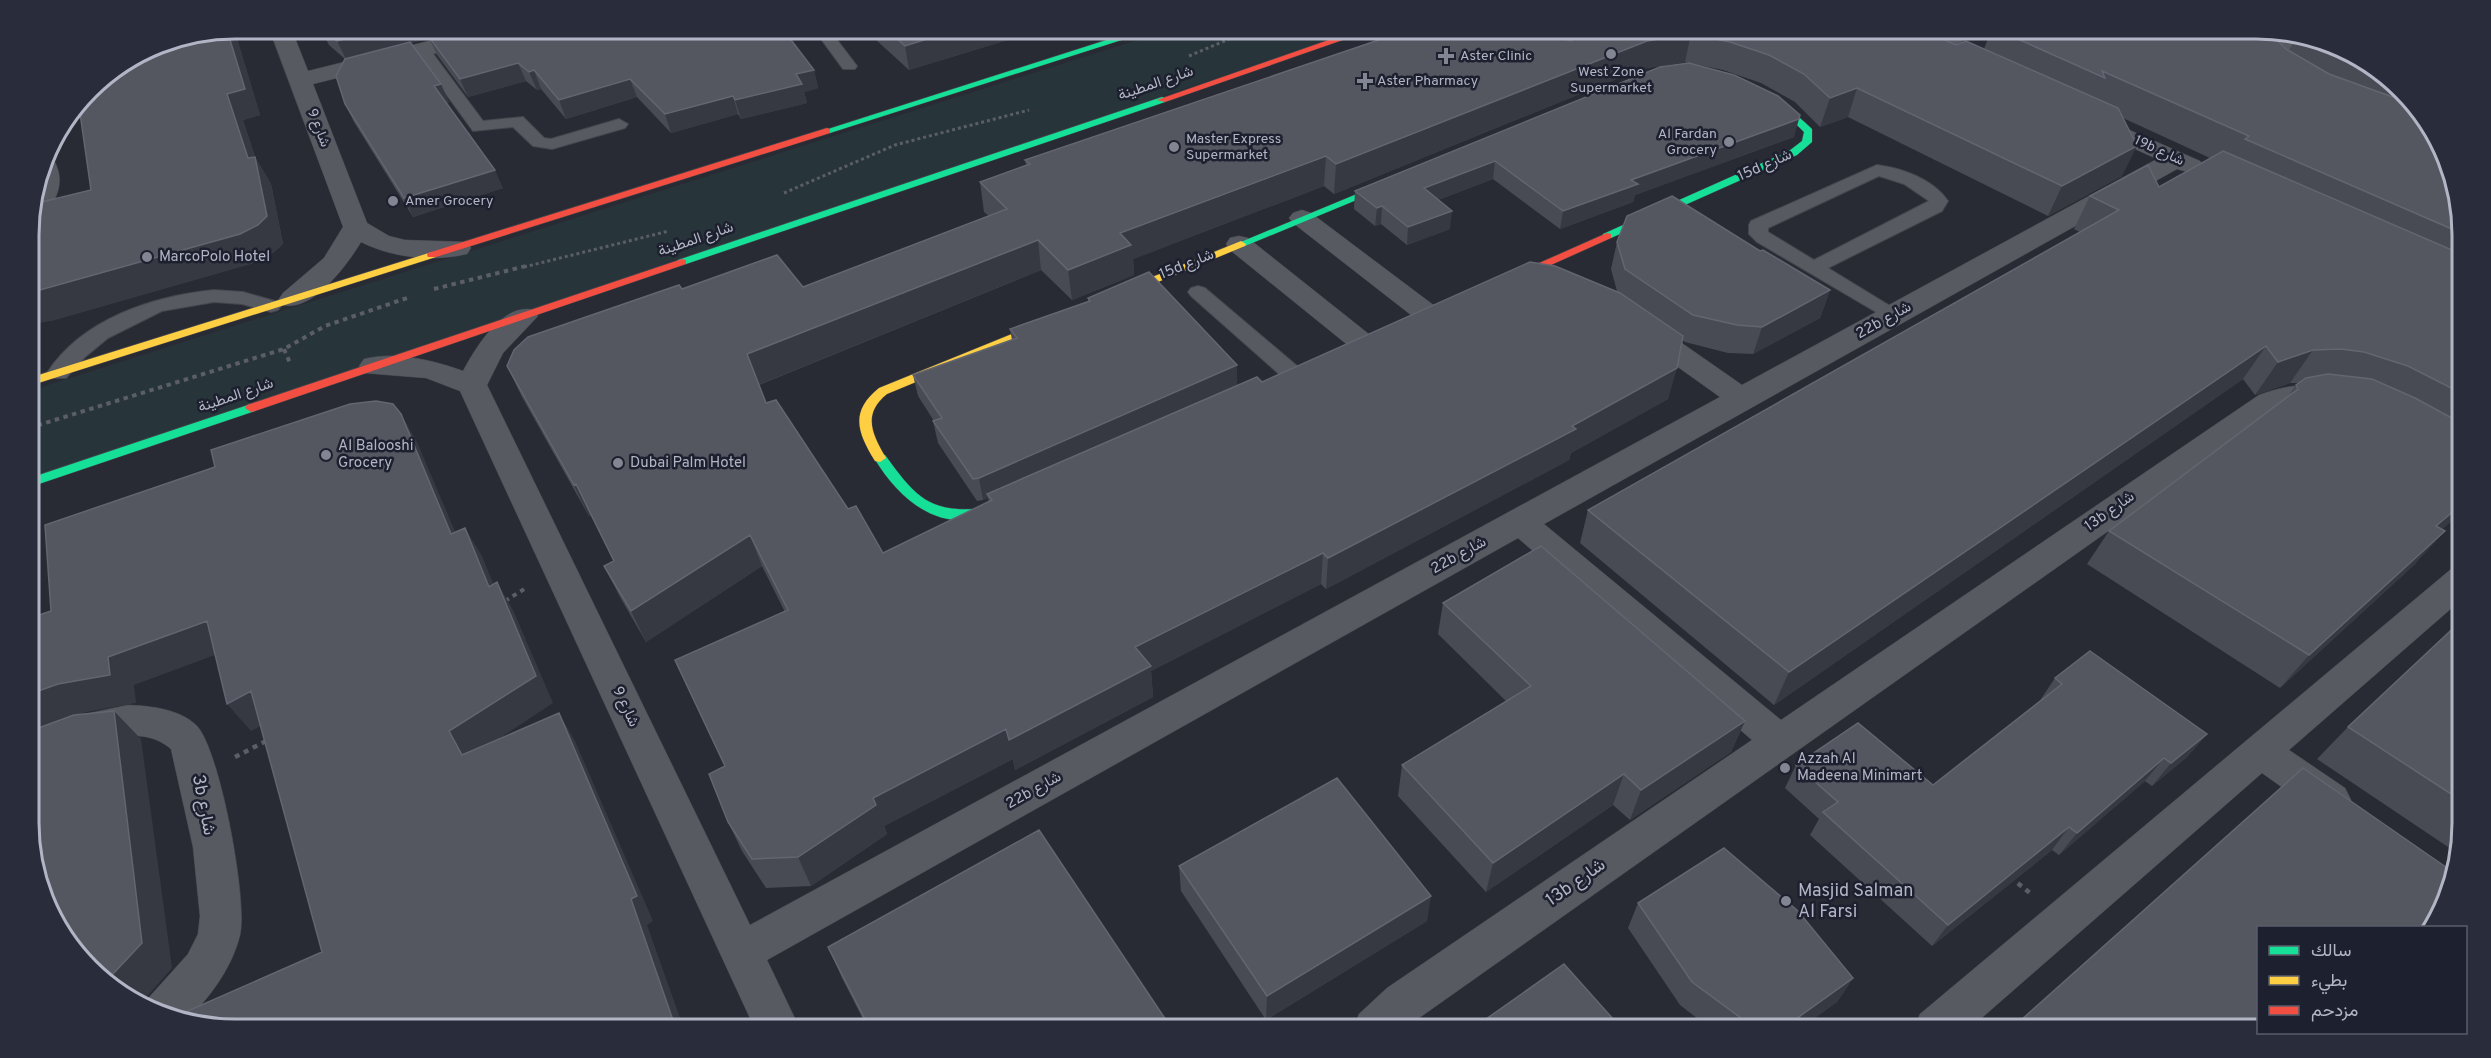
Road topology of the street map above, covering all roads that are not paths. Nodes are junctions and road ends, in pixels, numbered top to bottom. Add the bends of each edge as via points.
1 (284, 39) edge
2 (466, 39) edge
3 (828, 39) edge
4 (1120, 39) edge
5 (1341, 39) edge
6 (1930, 39) edge
7 (2295, 43) edge
8 (422, 50) junction
9 (1962, 61) edge
10 (849, 66) dead end
11 (300, 80) junction
12 (2299, 88) edge
13 (2069, 110) edge
14 (619, 124) dead end
15 (2176, 159) junction
16 (2208, 174) edge
17 (47, 181) edge
18 (43, 200) edge
19 (1302, 219) junction
20 (356, 227) junction
21 (1239, 244) junction
22 (458, 248) junction
23 (1549, 262) junction
24 (1813, 268) junction
25 (1578, 283) edge
26 (1198, 292) dead end
27 (282, 303) junction
28 (1617, 310) edge
29 (525, 316) junction
30 (1430, 316) junction
31 (1893, 316) junction
32 (1365, 345) junction
33 (374, 366) junction
34 (58, 373) junction
35 (1295, 376) junction
36 (39, 379) edge
37 (471, 385) junction
38 (1742, 399) junction
39 (2363, 406) edge
40 (39, 480) edge
41 (1521, 522) junction
42 (2452, 588) edge
43 (1780, 741) junction
44 (39, 748) edge
45 (2261, 751) junction
46 (2356, 817) edge
47 (741, 952) junction
48 (170, 1007) edge
49 (773, 1019) edge
50 (1384, 1019) edge
51 (1948, 1019) edge

1 - 11 street, شارع 9
2 - 8 street
3 - 10 lane
4 - 22 street
5 - 29 street, شارع المطينة
6 - 9 street via 1919,42
7 - 12 street via 2270,57 2268,64 2283,81
8 - 11 street
8 - 14 lane via 479,127 518,121 539,142 552,144
11 - 20 street, شارع 9
13 - 15 street, 19b شارع
15 - 16 street, 19b شارع
15 - 31 street, 22b شارع
17 - 18 street
19 - 21 street, 15d شارع
19 - 23 street, 15d شارع via 1666,72 1706,73 1725,79 1793,115 1809,131 1804,148
19 - 30 street
20 - 22 street via 394,248
20 - 27 street via 335,263
21 - 32 street
21 - 35 street, 15d شارع via 887,390 874,398 865,413 864,428 908,495 921,507 965,516 989,513 1011,504
22 - 27 street
23 - 25 street
23 - 30 street, 15d شارع
24 - 24 lane via 1759,234 1758,225 1877,170 1899,176 1932,193 1939,201 1935,207
24 - 31 lane
26 - 35 lane
27 - 34 street
27 - 34 lane via 225,296 161,306 98,334 74,353
28 - 38 street
29 - 33 street, شارع المطينة
29 - 37 street via 490,349
30 - 32 street, 15d شارع
31 - 38 street, 22b شارع
32 - 35 street, 15d شارع
33 - 37 street via 430,369
33 - 40 street, شارع المطينة
34 - 36 street
37 - 47 street, شارع 9
38 - 41 street, 22b شارع
39 - 43 street, 13b شارع via 2308,393 2285,394 2270,402
41 - 43 street
41 - 47 street, 22b شارع
42 - 45 street
43 - 50 street, 13b شارع
44 - 48 street, 3b شارع via 91,728 129,721 161,723 183,736 193,757 223,906 219,935 203,969
45 - 46 street
45 - 51 street
47 - 49 street, شارع 9

